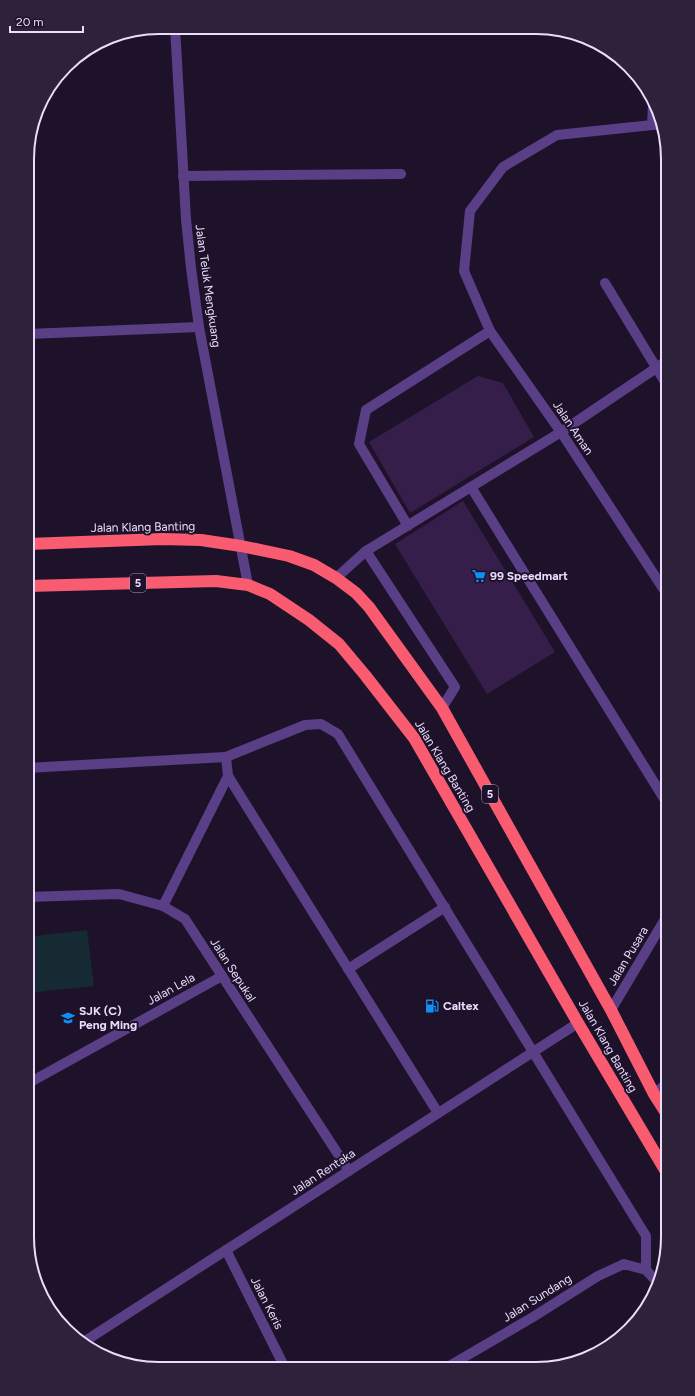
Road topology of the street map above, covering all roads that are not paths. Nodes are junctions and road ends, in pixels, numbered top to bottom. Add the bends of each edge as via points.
1 (175, 34) edge
2 (656, 124) edge
3 (401, 174) dead end
4 (183, 176) junction
5 (604, 283) dead end
6 (199, 327) junction
7 (490, 331) junction
8 (34, 334) edge
9 (661, 365) edge
10 (657, 368) junction
11 (661, 375) edge
12 (561, 432) junction
13 (471, 487) junction
14 (408, 526) junction
15 (34, 544) edge
16 (241, 546) junction
17 (366, 551) junction
18 (336, 578) junction
19 (248, 585) junction
20 (661, 585) edge
21 (34, 586) edge
22 (442, 708) junction
23 (226, 757) junction
24 (34, 768) edge
25 (228, 776) junction
26 (661, 794) edge
27 (34, 897) edge
28 (163, 906) junction
29 (445, 907) junction
30 (661, 926) edge
31 (348, 969) junction
32 (222, 976) junction
33 (611, 1010) junction
34 (578, 1023) junction
35 (533, 1052) junction
36 (34, 1080) edge
37 (661, 1088) edge
38 (654, 1094) junction
39 (661, 1105) edge
40 (438, 1113) junction
41 (661, 1163) edge
42 (349, 1170) junction
43 (226, 1250) junction
44 (646, 1270) junction
45 (654, 1278) edge
46 (88, 1339) edge
47 (282, 1362) edge
48 (463, 1362) edge

1 - 4 street, Jalan Teluk Mengkuang
2 - 7 street, Jalan Aman via 557,135 503,167 470,211 464,271
3 - 4 street
4 - 6 street, Jalan Teluk Mengkuang
5 - 10 street
6 - 8 street
6 - 16 street, Jalan Teluk Mengkuang
7 - 12 street, Jalan Aman
7 - 14 street via 366,410 359,444
9 - 10 street
10 - 11 street
10 - 12 street
12 - 13 street
12 - 20 street, Jalan Aman
13 - 14 street
13 - 26 street
14 - 17 street
15 - 16 highway, Jalan Klang Banting / 5 via 162,539 200,540
16 - 18 highway, Jalan Klang Banting / 5 via 289,556 314,565
16 - 19 street, Jalan Teluk Mengkuang
17 - 18 street
17 - 22 street via 455,687
18 - 22 highway, Jalan Klang Banting / 5 via 369,607
19 - 21 highway, Jalan Klang Banting / 5 via 216,581
19 - 34 highway, Jalan Klang Banting / 5 via 270,594 339,644 414,738
22 - 33 highway, Jalan Klang Banting / 5
23 - 24 street
23 - 25 street
23 - 29 street via 305,724 321,724 338,734
25 - 28 street
25 - 31 street
27 - 28 street, Jalan Sepukal via 119,894
28 - 32 street, Jalan Sepukal via 185,919
29 - 31 street
29 - 35 street
30 - 33 street, Jalan Pusara
31 - 40 street
32 - 36 street, Jalan Lela
32 - 42 street, Jalan Sepukal
33 - 38 highway, Jalan Klang Banting / 5
34 - 35 street, Jalan Rentaka
34 - 41 highway, Jalan Klang Banting / 5
35 - 40 street, Jalan Rentaka
35 - 44 street via 646,1236
37 - 38 street
38 - 39 highway, Jalan Klang Banting / 5
40 - 42 street, Jalan Rentaka
42 - 43 street, Jalan Rentaka
43 - 46 street, Jalan Rentaka
43 - 47 street, Jalan Keris
44 - 45 street
44 - 48 street, Jalan Sundang via 624,1264 598,1276

